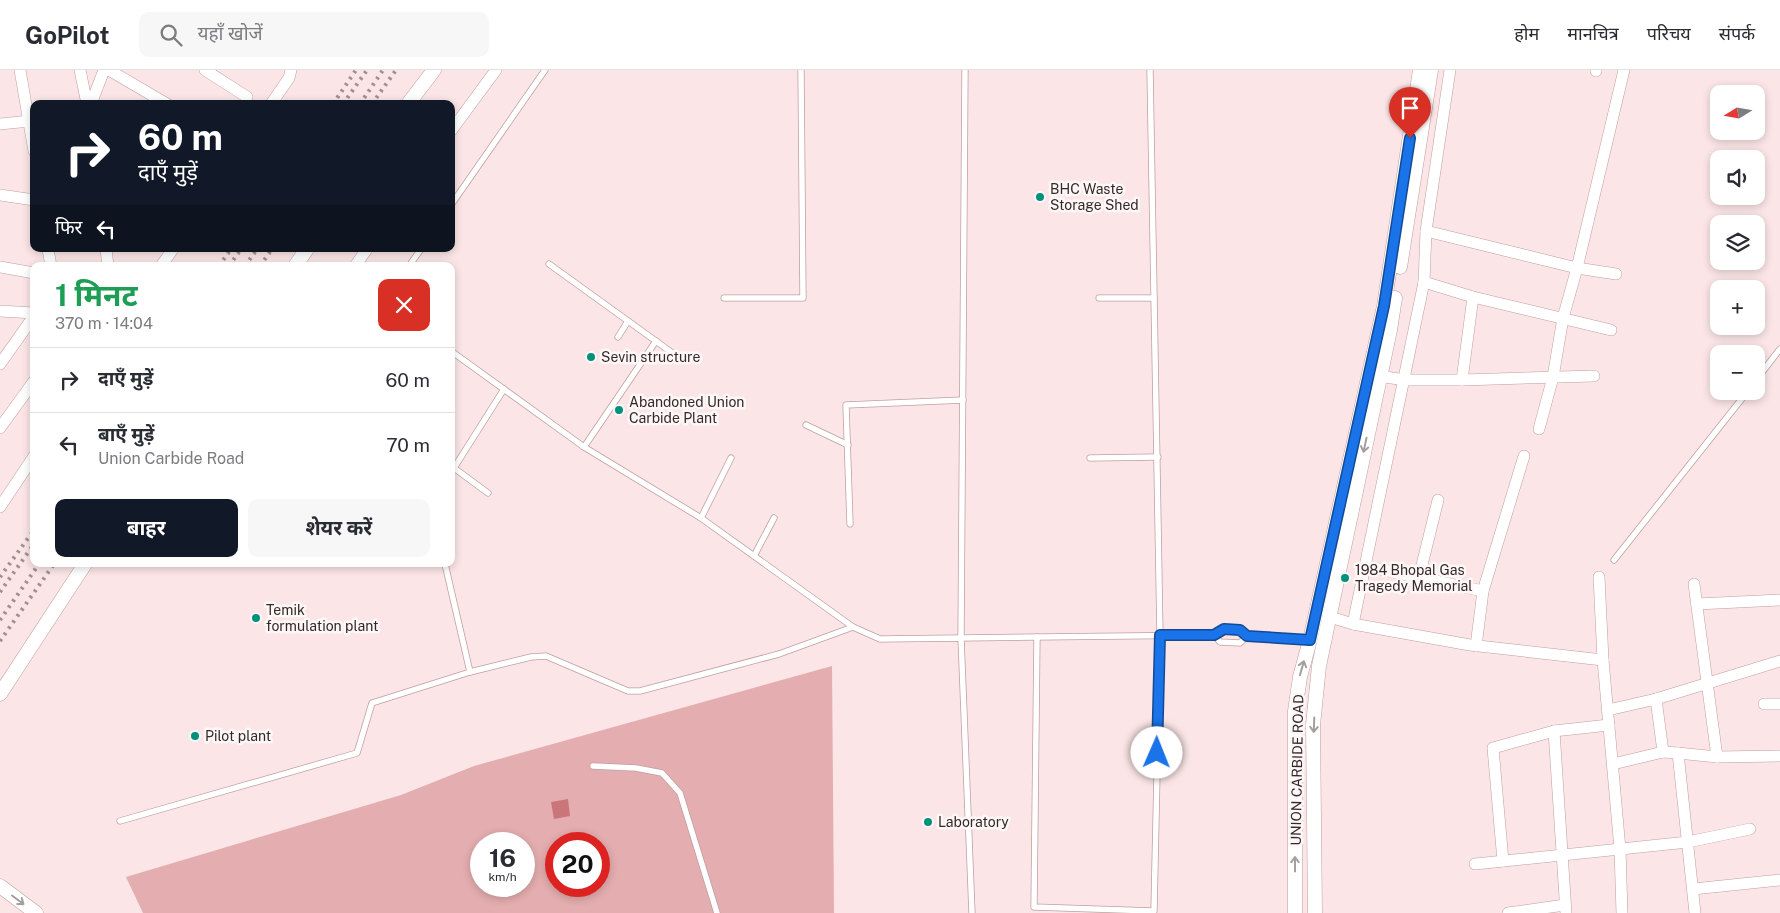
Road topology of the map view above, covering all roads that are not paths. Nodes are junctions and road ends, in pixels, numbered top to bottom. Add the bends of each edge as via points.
1 (20, 70) edge
2 (80, 70) edge
3 (104, 70) edge
4 (109, 70) edge
5 (205, 70) edge
6 (291, 70) edge
7 (434, 70) edge
8 (496, 70) edge
9 (544, 70) edge
10 (801, 70) edge
11 (965, 70) edge
12 (1150, 70) edge
13 (1420, 70) edge
14 (1432, 70) edge
15 (1450, 70) edge
16 (1624, 70) edge
17 (247, 97) dead end
18 (86, 100) edge
19 (93, 100) edge
20 (159, 100) edge
21 (274, 100) edge
22 (411, 100) edge
23 (30, 121) joint
24 (0, 124) edge
25 (455, 126) edge
26 (0, 195) edge
27 (30, 199) edge
28 (455, 199) edge
29 (1426, 231) junction
30 (419, 252) edge
31 (411, 262) edge
32 (549, 264) dead end
33 (0, 267) edge
34 (1578, 268) junction
35 (30, 272) edge
36 (1616, 274) dead end
37 (1424, 282) junction
38 (1473, 297) junction
39 (724, 298) dead end
40 (1099, 298) dead end
41 (1154, 298) junction
42 (0, 311) edge
43 (30, 314) edge
44 (1563, 318) junction
45 (30, 320) edge
46 (628, 321) junction
47 (1611, 330) dead end
48 (618, 336) dead end
49 (656, 342) junction
50 (1780, 349) edge
51 (455, 354) edge
52 (678, 357) dead end
53 (0, 364) edge
54 (1765, 368) edge
55 (1380, 376) junction
56 (1594, 376) dead end
57 (1553, 377) junction
58 (1404, 380) junction
59 (1462, 380) junction
60 (30, 387) edge
61 (504, 389) junction
62 (962, 400) junction
63 (1741, 400) edge
64 (806, 424) dead end
65 (0, 428) edge
66 (1539, 429) dead end
67 (848, 446) junction
68 (584, 447) junction
69 (1524, 456) dead end
70 (1158, 457) junction
71 (730, 458) dead end
72 (1090, 458) dead end
73 (30, 462) edge
74 (455, 466) edge
75 (455, 469) edge
76 (488, 493) dead end
77 (1438, 500) dead end
78 (0, 507) edge
79 (701, 518) junction
80 (774, 518) dead end
81 (850, 524) dead end
82 (754, 556) junction
83 (1614, 560) dead end
84 (1365, 566) junction
85 (83, 567) edge
86 (446, 567) edge
87 (1419, 577) junction
88 (1599, 577) dead end
89 (1694, 584) dead end
90 (1483, 591) junction
91 (1780, 600) edge
92 (1697, 604) junction
93 (1330, 617) junction
94 (1353, 624) junction
95 (853, 626) junction
96 (1160, 635) junction
97 (1214, 635) junction
98 (1247, 636) junction
99 (1037, 637) junction
100 (961, 638) junction
101 (1317, 641) junction
102 (1476, 646) junction
103 (1603, 660) junction
104 (1780, 661) edge
105 (470, 672) junction
106 (1707, 684) junction
107 (0, 694) edge
108 (1656, 699) junction
109 (1764, 704) dead end
110 (1780, 704) edge
111 (1608, 710) junction
112 (1609, 725) junction
113 (1554, 731) junction
114 (1663, 752) junction
115 (1678, 753) junction
116 (1780, 756) edge
117 (1717, 757) junction
118 (1613, 764) junction
119 (593, 766) dead end
120 (120, 821) dead end
121 (1750, 829) dead end
122 (1688, 842) junction
123 (1620, 849) junction
124 (1562, 855) junction
125 (1503, 861) junction
126 (1475, 864) dead end
127 (1780, 880) edge
128 (0, 886) edge
129 (1692, 889) junction
130 (1566, 909) edge
131 (36, 913) edge
132 (717, 913) edge
133 (972, 913) edge
134 (1295, 913) edge
135 (1315, 913) edge
136 (1508, 913) edge
137 (1622, 913) edge
138 (1695, 913) edge

1 - 23 street
2 - 18 street
3 - 19 street
4 - 20 street
5 - 17 street
6 - 21 street
7 - 22 street
8 - 25 street
9 - 28 lane
10 - 39 lane via 803,298
11 - 62 lane
12 - 41 lane
13 - 101 street, UNION CARBIDE ROAD via 1384,306
14 - 55 street, UNION CARBIDE ROAD
15 - 29 street
16 - 34 street
23 - 24 street
26 - 27 street
29 - 34 street
29 - 37 street
30 - 31 lane
32 - 46 lane
33 - 35 street
34 - 36 street
34 - 44 street
37 - 38 street
37 - 58 street
38 - 44 street
38 - 59 street
40 - 41 lane
41 - 70 lane
42 - 43 street
44 - 47 street
44 - 57 street
45 - 53 street
46 - 48 lane
46 - 49 lane
49 - 52 lane
49 - 68 lane
50 - 54 lane
51 - 61 lane
55 - 58 street
55 -> 93 street, UNION CARBIDE ROAD
56 - 57 street
57 - 59 street
57 - 66 street
58 - 59 street
58 - 84 street
60 - 65 street
61 - 68 lane
61 - 74 lane
62 - 67 lane via 846,405
62 - 100 lane
63 - 83 lane
64 - 67 lane
67 - 81 lane
68 - 79 lane
69 - 90 street
70 - 72 lane
70 - 96 lane
71 - 79 lane
73 - 78 street
75 - 76 lane
77 - 87 street
79 - 82 lane
80 - 82 lane
82 - 95 lane
84 - 87 street
84 - 94 street
85 - 107 street
86 - 105 lane
87 - 90 street
88 - 103 street
89 - 92 street
90 - 102 street
91 - 92 street
92 - 106 street
93 - 94 street
93 - 101 street, UNION CARBIDE ROAD
94 - 102 street
95 - 100 lane via 880,639
95 - 105 lane via 779,654 640,691 628,691 546,656
96 - 97 lane
96 - 99 lane
96 - 99 lane via 1154,910 1034,907
97 - 98 lane via 1224,629 1240,630
97 - 98 lane via 1220,642 1240,643
98 - 101 lane
99 - 100 lane
100 - 133 lane
134 -> 101 street, UNION CARBIDE ROAD via 1295,711 1300,677
101 -> 135 street, UNION CARBIDE ROAD via 1319,666 1313,725
102 - 103 street
103 - 111 street
104 - 106 street
105 - 120 lane via 372,703 357,753
106 - 108 street
106 - 117 street
108 - 111 street
108 - 114 street
109 - 110 street
111 - 112 street
112 - 113 street
112 - 118 street
113 - 124 street
113 - 125 street via 1493,748
114 - 115 street
114 - 118 street
115 - 117 street
115 - 122 street
116 - 117 street
118 - 123 street
119 - 132 lane via 662,773 680,793
121 - 122 street
122 - 123 street
122 - 129 street
123 - 124 street
123 - 137 street
124 - 125 street
124 - 130 street
125 - 126 street
127 - 129 street
128 -> 131 street
129 - 138 street
130 - 136 street

